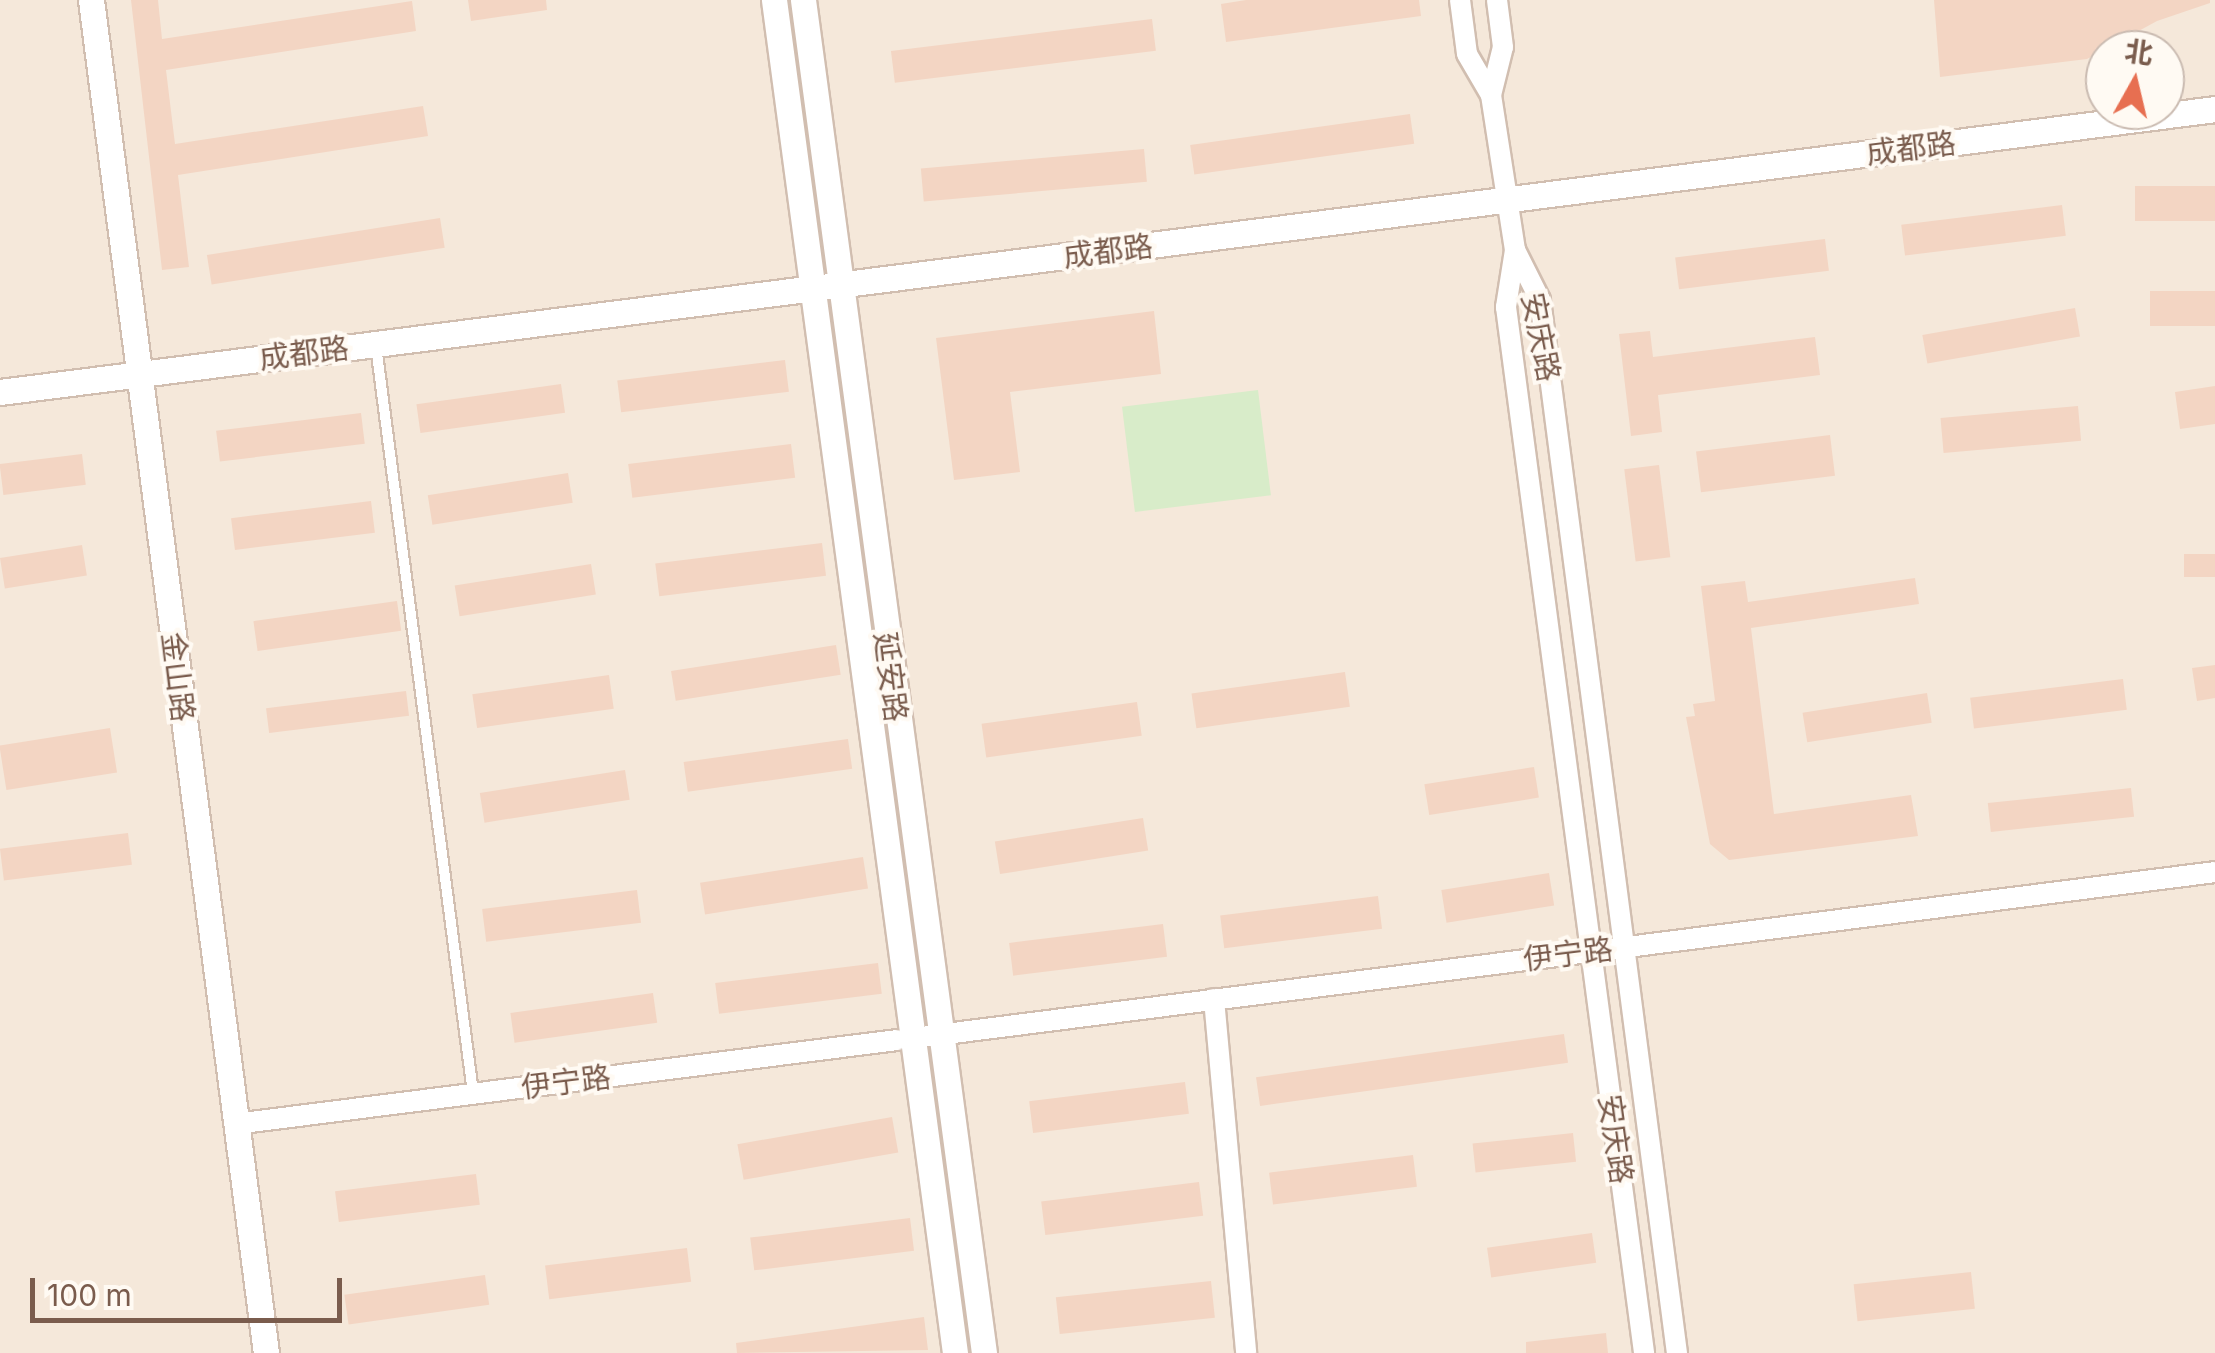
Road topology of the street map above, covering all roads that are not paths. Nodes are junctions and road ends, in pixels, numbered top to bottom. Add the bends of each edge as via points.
1 (92, 0) edge
2 (774, 0) edge
3 (802, 0) edge
4 (1460, 0) edge
5 (1496, 0) edge
6 (1491, 95) junction
7 (2215, 108) edge
8 (1508, 200) junction
9 (1516, 250) junction
10 (840, 286) junction
11 (812, 290) junction
12 (376, 344) junction
13 (140, 373) junction
14 (0, 392) edge
15 (2215, 872) edge
16 (1626, 947) junction
17 (1591, 951) junction
18 (1214, 999) junction
19 (930, 1036) junction
20 (897, 1040) dead end
21 (474, 1094) junction
22 (235, 1124) junction
23 (266, 1353) edge
24 (956, 1353) edge
25 (984, 1353) edge
26 (1246, 1353) edge
27 (1644, 1353) edge
28 (1677, 1353) edge

1 - 13 street, 金山路
2 - 11 street, 延安路
3 - 10 street, 延安路
4 - 6 street via 1467,54
5 - 6 street via 1503,47
6 - 8 street
7 - 8 street, 成都路
8 - 9 street
8 - 10 street, 成都路
9 - 16 street, 安庆路 via 1540,300
9 - 17 street, 安庆路 via 1506,307
10 - 11 street, 成都路
10 - 19 street, 延安路
11 - 12 street, 成都路
11 - 24 street, 延安路
12 - 13 street, 成都路
12 - 21 lane
13 - 14 street, 成都路
13 - 22 street, 金山路
15 - 16 street, 伊宁路
16 - 17 street, 伊宁路
16 - 28 street, 安庆路
17 - 18 street, 伊宁路
17 - 27 street, 安庆路
18 - 19 street, 伊宁路
18 - 26 street
19 - 25 street, 延安路
20 - 21 street, 伊宁路
21 - 22 street, 伊宁路
22 - 23 street, 金山路

